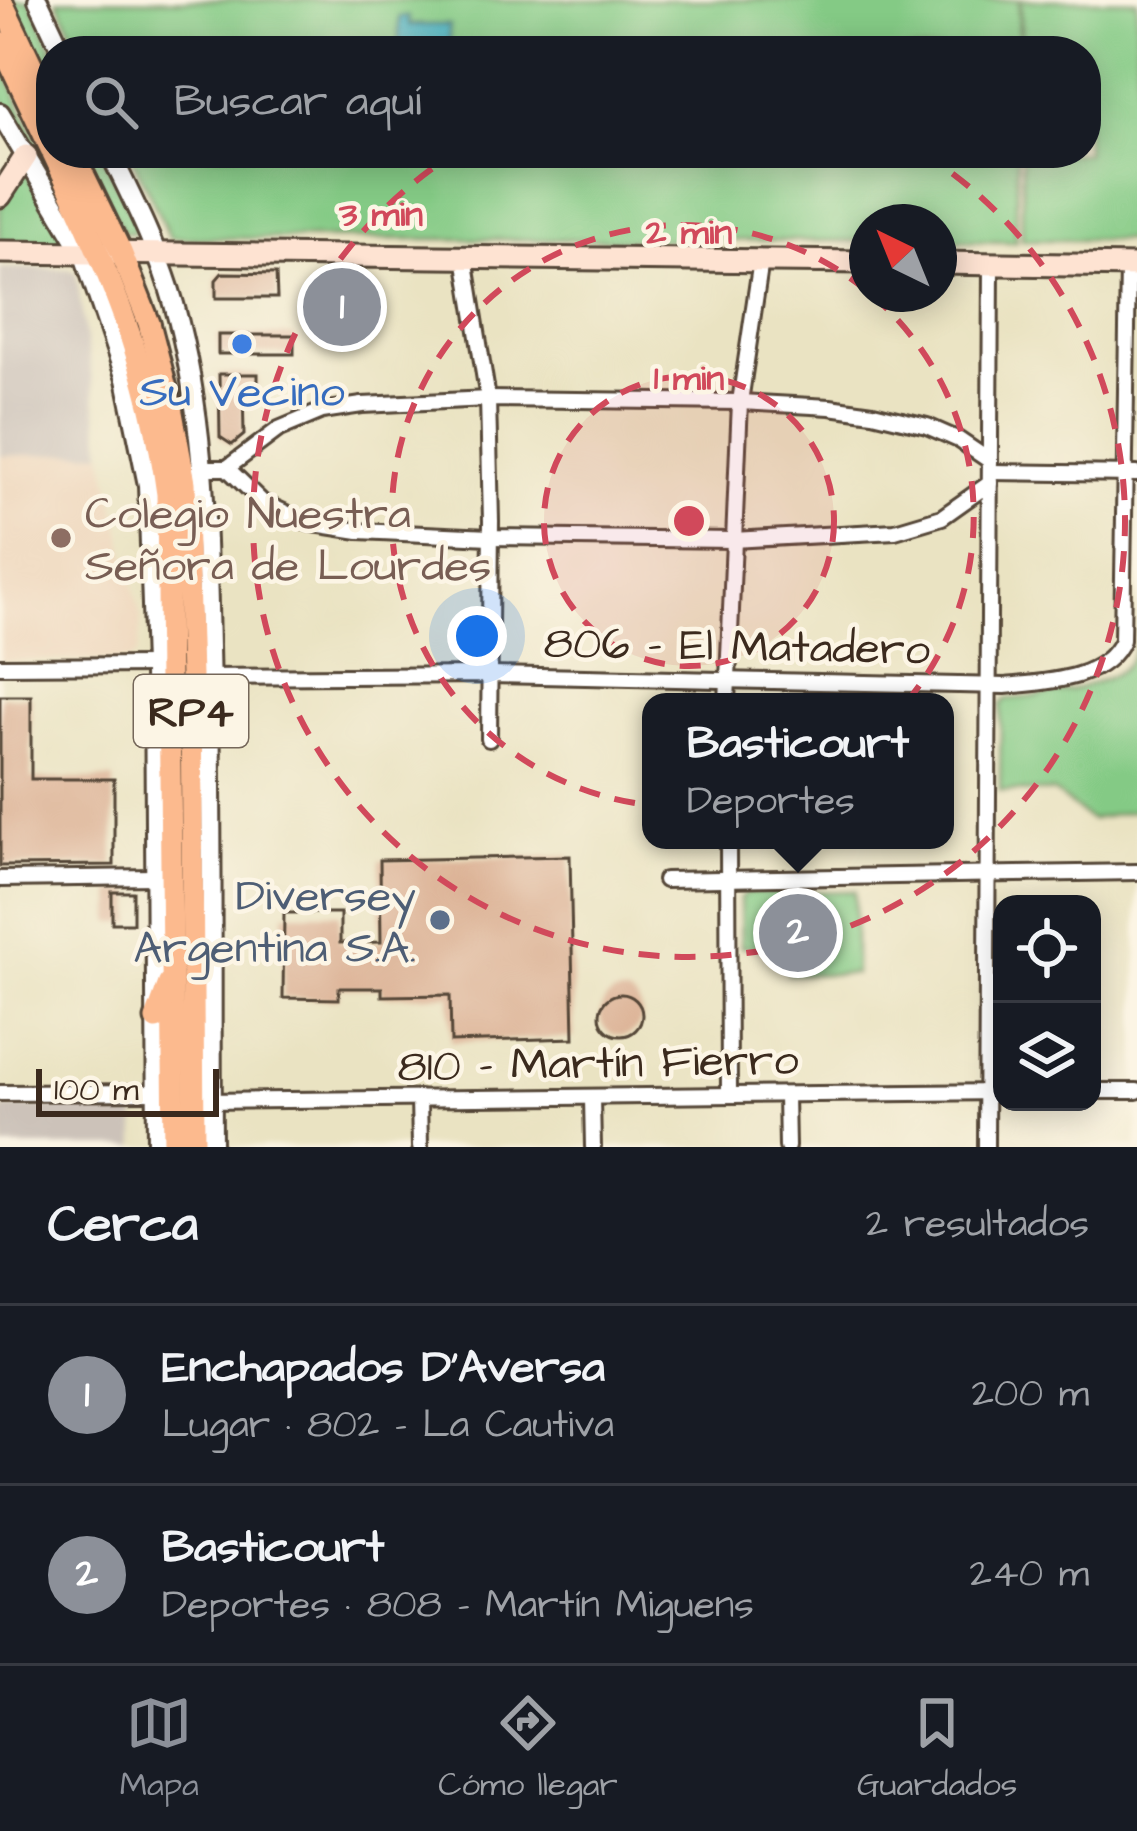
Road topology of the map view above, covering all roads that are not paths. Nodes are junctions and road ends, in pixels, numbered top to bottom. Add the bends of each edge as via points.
1 (1, 0) edge
2 (38, 0) edge
3 (55, 36) edge
4 (0, 41) edge
5 (36, 74) edge
6 (0, 113) edge
7 (36, 117) edge
8 (26, 156) junction
9 (60, 168) edge
10 (77, 168) edge
11 (117, 168) edge
12 (0, 196) edge
13 (0, 252) edge
14 (101, 252) junction
15 (158, 253) junction
16 (465, 257) junction
17 (761, 260) junction
18 (849, 262) edge
19 (957, 263) edge
20 (991, 264) junction
21 (1133, 266) edge
22 (488, 399) junction
23 (740, 402) junction
24 (204, 468) junction
25 (227, 468) junction
26 (990, 472) junction
27 (1132, 474) edge
28 (490, 537) junction
29 (733, 540) junction
30 (154, 665) junction
31 (0, 666) edge
32 (490, 675) junction
33 (200, 677) junction
34 (727, 680) junction
35 (987, 686) junction
36 (727, 693) edge
37 (489, 739) dead end
38 (728, 849) edge
39 (1137, 872) edge
40 (987, 873) junction
41 (156, 877) junction
42 (728, 878) junction
43 (0, 879) edge
44 (665, 880) dead end
45 (173, 972) junction
46 (156, 1019) junction
47 (993, 1061) edge
48 (1137, 1090) edge
49 (1101, 1091) edge
50 (157, 1092) junction
51 (993, 1092) edge
52 (0, 1093) edge
53 (729, 1095) junction
54 (786, 1095) junction
55 (592, 1098) junction
56 (419, 1099) junction
57 (993, 1099) edge
58 (203, 1101) junction
59 (157, 1147) edge
60 (174, 1147) edge
61 (194, 1147) edge
62 (212, 1147) edge
63 (420, 1147) edge
64 (593, 1147) edge
65 (788, 1147) edge
66 (986, 1147) edge

1 - 5 main road
2 - 3 street
4 - 7 main road, RP4
6 - 8 street
8 - 12 main road
8 - 14 street
9 - 14 main road, RP4
10 - 14 main road, RP4
11 - 15 street
13 - 14 main road
14 - 15 main road
14 - 30 street via 143,451
14 - 33 main road, RP4 via 149,323 180,444
14 - 45 main road, RP4 via 149,395 167,494
15 - 16 main road
15 - 24 street
16 - 17 main road
16 - 22 street
17 - 18 main road
17 - 23 street
19 - 20 main road
20 - 21 main road
20 - 26 street
21 - 27 street
22 - 23 street
22 - 25 street via 322,411 279,429
22 - 28 street
23 - 26 street via 904,419 946,433
23 - 29 street
24 - 25 street
24 - 33 street
25 - 28 street via 262,502 308,523
26 - 27 street
26 - 29 street via 954,510 912,527
26 - 35 street
27 - 35 street, 806 - El Matadero via 1122,640 1111,659 1051,681
28 - 29 street
28 - 32 street
29 - 34 street
30 - 31 street
30 - 41 street
32 - 33 street, 806 - El Matadero
32 - 34 street, 806 - El Matadero
32 - 37 street
33 - 58 main road, RP4
34 - 35 street, 806 - El Matadero
34 - 36 street
35 - 40 street
38 - 42 street
39 - 40 street
40 - 42 street
40 - 47 street
41 - 43 street
41 - 46 street
42 - 44 street
42 - 53 street
45 - 46 main road
45 - 60 main road, RP4
46 - 50 street
48 - 49 street
50 - 52 street
50 - 59 street
51 - 54 street, 810 - Martín Fierro
53 - 54 street, 810 - Martín Fierro
53 - 55 street, 810 - Martín Fierro
54 - 65 street
55 - 56 street, 810 - Martín Fierro
55 - 64 street
56 - 58 street, 810 - Martín Fierro
56 - 63 street
57 - 66 street
58 - 61 main road, RP4
58 - 62 street

